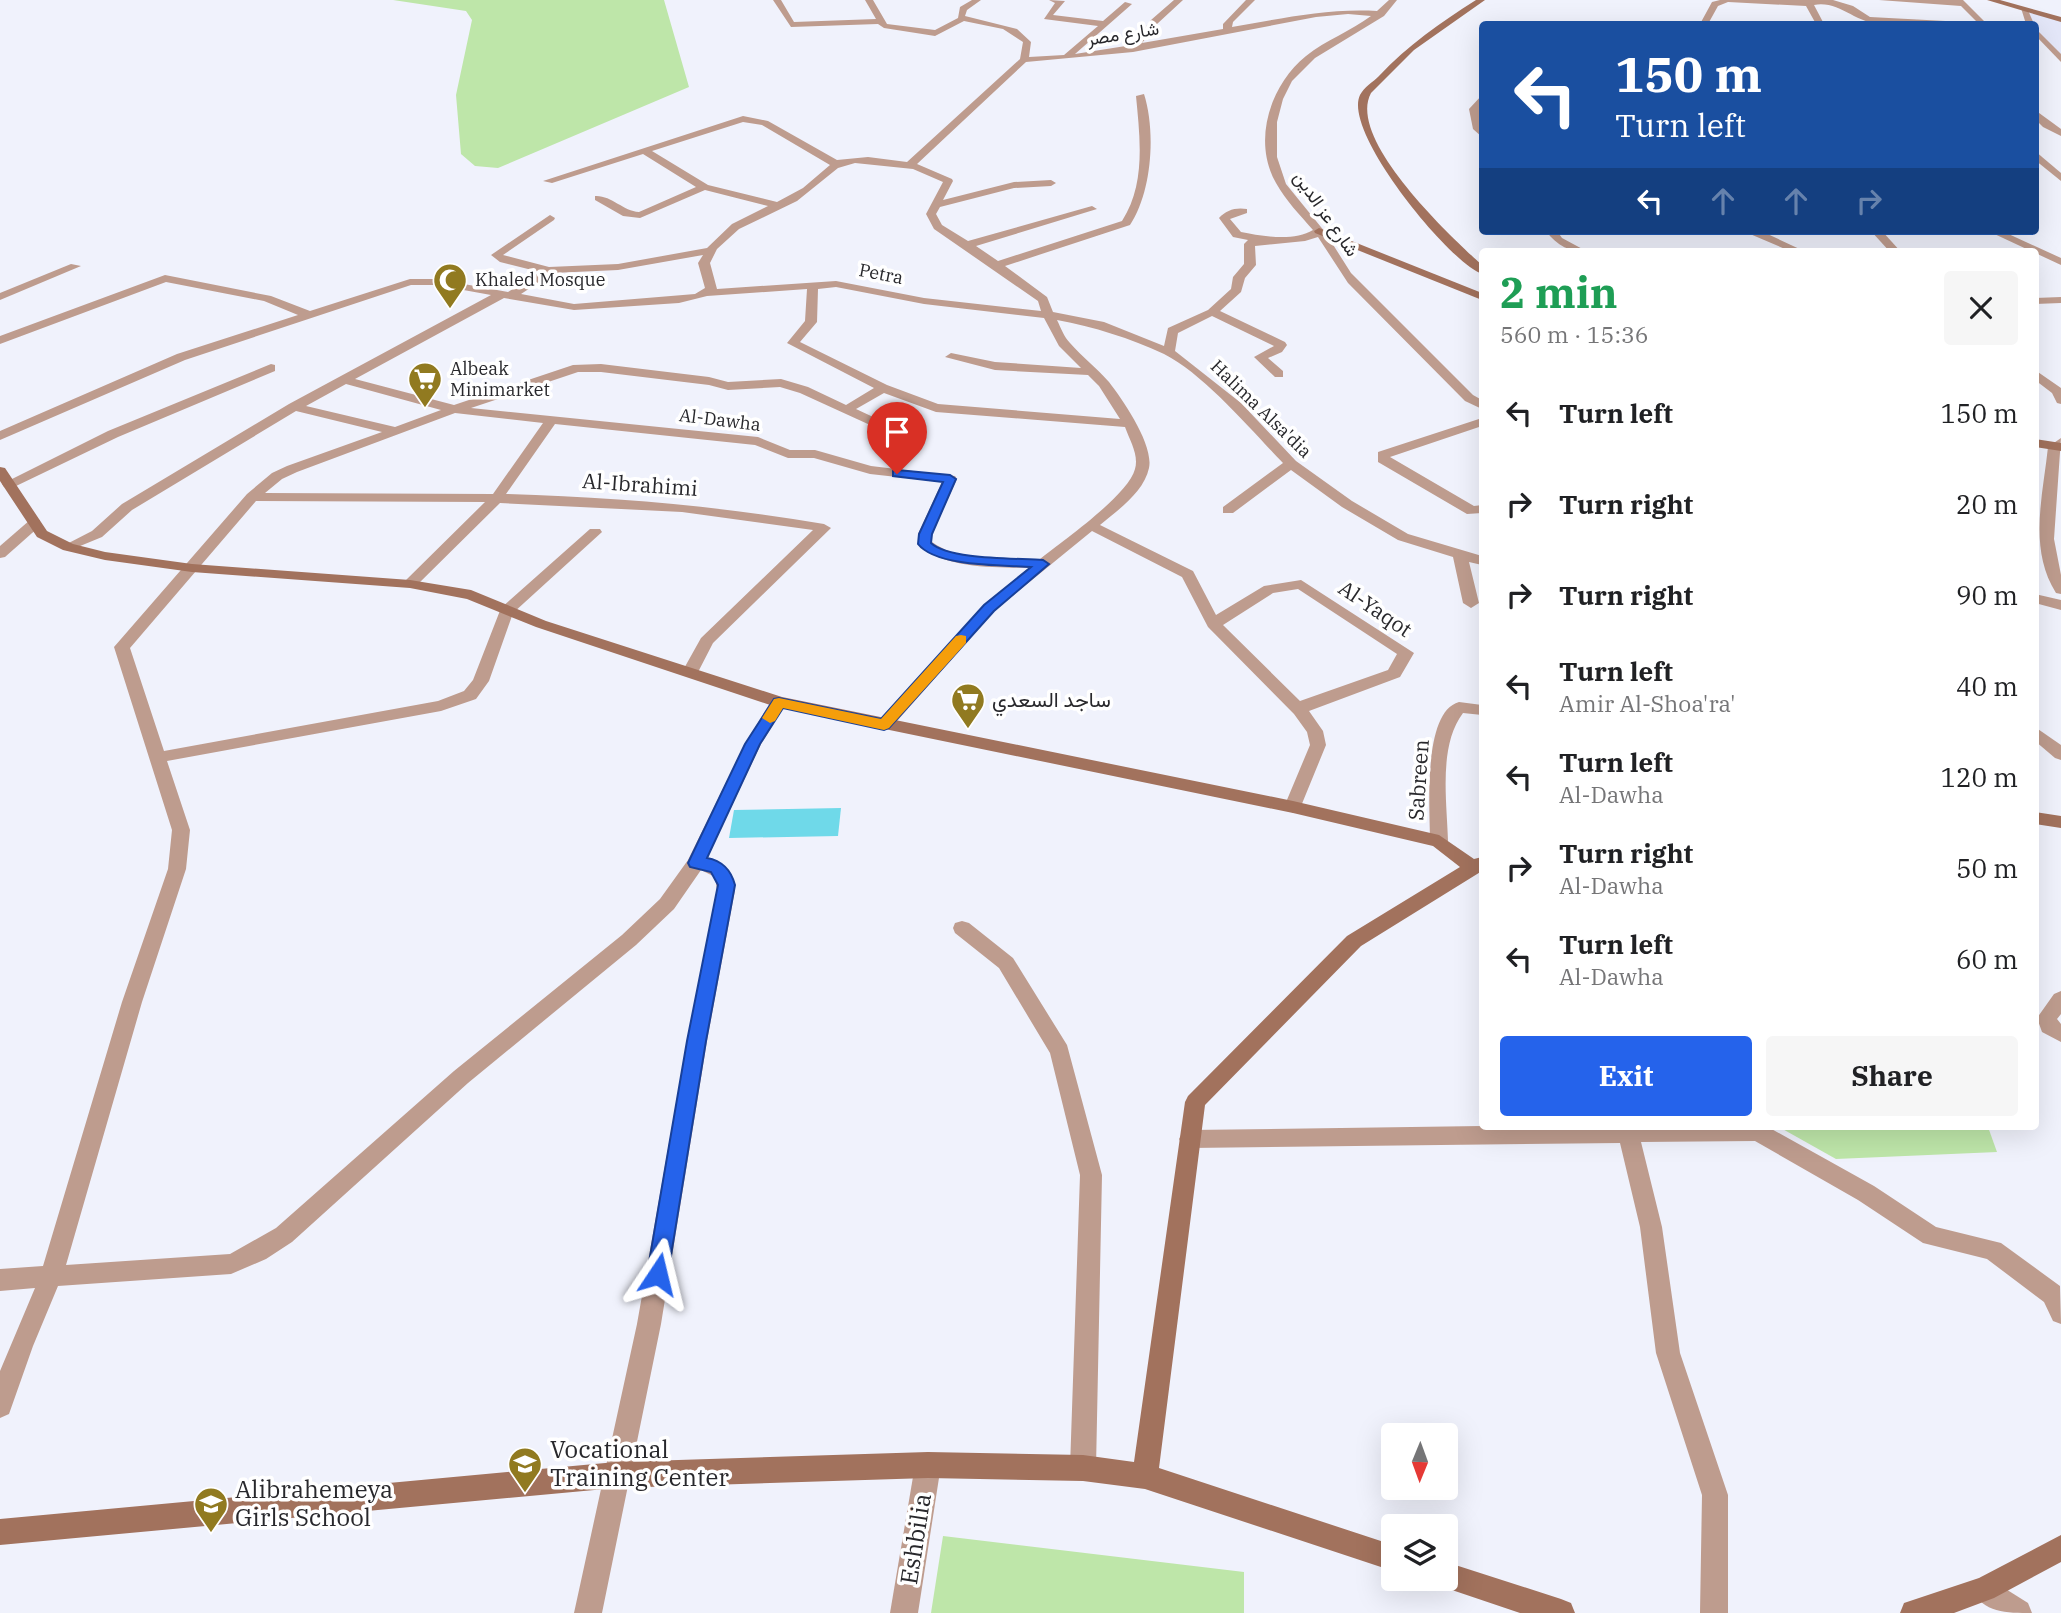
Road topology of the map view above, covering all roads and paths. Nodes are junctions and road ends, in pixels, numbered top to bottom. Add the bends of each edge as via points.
1 (777, 0) edge
2 (869, 0) edge
3 (977, 0) edge
4 (1053, 0) edge
5 (1180, 0) edge
6 (1251, 0) edge
7 (1393, 0) edge
8 (1481, 0) edge
9 (1823, 0) edge
10 (1884, 0) edge
11 (1991, 0) edge
12 (1959, 2) edge
13 (1128, 4) dead end
14 (1809, 4) junction
15 (2024, 10) junction
16 (1381, 14) junction
17 (962, 18) junction
18 (2061, 20) edge
19 (880, 21) junction
20 (1706, 21) edge
21 (1818, 21) edge
22 (1871, 21) edge
23 (1980, 21) edge
24 (2029, 21) edge
25 (1104, 24) junction
26 (1228, 32) junction
27 (2039, 34) edge
28 (1133, 48) junction
29 (1065, 58) junction
30 (2061, 59) edge
31 (1024, 60) junction
32 (1141, 96) dead end
33 (1479, 102) edge
34 (2039, 117) edge
35 (1479, 130) edge
36 (2061, 133) edge
37 (647, 152) junction
38 (2039, 159) edge
39 (836, 164) junction
40 (908, 167) junction
41 (2061, 178) edge
42 (548, 181) dead end
43 (1051, 183) dead end
44 (704, 187) junction
45 (598, 198) dead end
46 (776, 205) junction
47 (933, 206) junction
48 (1092, 209) dead end
49 (1243, 211) dead end
50 (550, 218) dead end
51 (1319, 230) junction
52 (1554, 235) edge
53 (1761, 235) edge
54 (1880, 235) edge
55 (2002, 235) edge
56 (1258, 239) junction
57 (966, 245) junction
58 (1575, 248) edge
59 (1791, 248) edge
60 (1892, 248) edge
61 (2030, 248) edge
62 (712, 250) junction
63 (2039, 252) edge
64 (2061, 262) edge
65 (997, 265) junction
66 (75, 266) dead end
67 (1479, 268) edge
68 (548, 270) junction
69 (813, 285) junction
70 (707, 293) junction
71 (507, 294) junction
72 (1479, 296) edge
73 (0, 297) edge
74 (2039, 300) edge
75 (2061, 300) edge
76 (1212, 312) junction
77 (307, 314) junction
78 (1048, 315) junction
79 (0, 340) edge
80 (1169, 352) junction
81 (951, 357) dead end
82 (271, 368) dead end
83 (1091, 372) junction
84 (1279, 373) dead end
85 (2039, 377) edge
86 (345, 380) junction
87 (883, 388) junction
88 (2060, 394) edge
89 (1479, 403) edge
90 (294, 407) junction
91 (457, 410) junction
92 (846, 410) junction
93 (551, 421) junction
94 (1479, 423) edge
95 (1130, 424) junction
96 (881, 426) dead end
97 (397, 431) junction
98 (0, 436) edge
99 (2039, 443) edge
100 (2059, 445) edge
101 (1291, 464) junction
102 (0, 471) edge
103 (9, 484) junction
104 (252, 497) junction
105 (497, 498) junction
106 (1228, 510) dead end
107 (1479, 510) edge
108 (35, 523) junction
109 (1092, 526) junction
110 (595, 532) dead end
111 (2047, 537) edge
112 (68, 547) junction
113 (0, 554) edge
114 (1460, 554) junction
115 (1479, 560) edge
116 (1043, 564) junction
117 (192, 568) junction
118 (410, 584) junction
119 (2061, 590) edge
120 (2039, 599) edge
121 (1471, 603) dead end
122 (2061, 605) edge
123 (506, 611) junction
124 (1213, 624) junction
125 (690, 672) junction
126 (779, 702) junction
127 (1300, 710) junction
128 (1479, 710) edge
129 (884, 725) junction
130 (2039, 735) edge
131 (2061, 754) edge
132 (160, 757) junction
133 (1293, 807) junction
134 (2039, 819) edge
135 (2061, 822) edge
136 (1439, 841) junction
137 (696, 863) junction
138 (1477, 865) edge
139 (962, 928) dead end
140 (2061, 999) edge
141 (2061, 1034) edge
142 (1628, 1130) edge
143 (1190, 1139) junction
144 (51, 1277) junction
145 (0, 1280) edge
146 (2061, 1313) edge
147 (0, 1406) edge
148 (929, 1465) junction
149 (1083, 1468) junction
150 (616, 1475) junction
151 (1145, 1476) junction
152 (0, 1532) edge
153 (2061, 1549) edge
154 (1381, 1554) edge
155 (1458, 1579) edge
156 (1984, 1589) junction
157 (588, 1613) edge
158 (904, 1613) edge
159 (1561, 1613) edge
160 (1714, 1613) edge
161 (1913, 1613) edge
162 (2018, 1613) edge

1 - 19 street via 791,24
2 - 19 street
3 - 17 street via 963,9
4 - 25 street via 1060,1 1047,17
5 - 28 street
6 - 26 street via 1227,24
7 - 16 street, شارع عز الدين
8 - 67 street via 1401,56 1365,95 1363,106 1382,162
9 - 14 street
9 - 22 street
10 - 12 street
11 - 15 street
12 - 23 street
13 - 25 street
14 - 20 street via 1728,0 1716,4
14 - 21 street
15 - 18 street
15 - 24 street
16 - 26 street, شارع مصر via 1336,13
16 - 51 street, شارع عز الدين via 1324,46 1303,63 1279,94 1271,143 1274,167 1295,203
17 - 19 street via 935,33 891,28
17 - 31 street via 1022,35 1027,42
25 - 29 street
26 - 28 street, شارع مصر
27 - 30 street
28 - 29 street, شارع مصر
29 - 31 street, شارع مصر
31 - 40 street
32 - 65 street via 1143,187 1126,223
33 - 35 street via 1474,109
34 - 36 street
37 - 39 street via 748,119 765,123
37 - 42 street
37 - 44 street
38 - 41 street
39 - 40 street via 859,159
39 - 46 street via 805,191
40 - 47 street via 947,179 948,185
43 - 47 street via 1014,185
44 - 45 street via 640,215 627,214
44 - 46 street
46 - 62 street via 727,231
47 - 57 street via 931,217 938,227
48 - 57 street
49 - 56 street via 1224,218 1237,235
50 - 68 street via 496,255
51 - 56 street via 1308,237
51 - 72 street
51 - 89 street, شارع عز الدين via 1350,279
52 - 58 street
53 - 59 street
54 - 60 street
55 - 61 street
56 - 76 street via 1249,244 1250,267 1239,277 1237,290
57 - 65 street
62 - 68 street via 618,267
62 - 70 street via 704,263 712,286
63 - 64 street
65 - 78 street via 1043,299
66 - 73 street
68 - 71 street
69 - 70 street, Petra
69 - 78 street, Petra via 854,286 924,301
69 - 87 street via 811,322 793,343
70 - 71 street, Petra via 679,300 588,307
71 - 77 street, Petra via 410,282
71 - 86 street
74 - 75 street
76 - 80 street via 1172,331
76 - 84 street via 1281,345 1260,357
77 - 79 street via 267,298 164,278
77 - 98 street, Petra via 181,357
78 - 80 street, Halima Alsa'dia via 1100,325
78 - 83 street via 1063,344
80 - 101 street, Halima Alsa'dia via 1236,406
81 - 83 street via 995,366
82 - 103 street via 113,434
83 - 95 street
85 - 88 street
86 - 90 street
86 - 91 street, Al-Dawha
87 - 92 street
87 - 95 street via 936,408
90 - 97 street
90 - 112 street via 127,507 97,534
91 - 92 street via 562,371 587,368 728,386 781,383
91 - 93 street, Al-Dawha
91 - 97 street
92 - 96 street
93 - 105 street
93 - 116 street, Al-Dawha via 758,441 788,454 815,454 870,470 950,479 925,534 930,550 961,558
94 - 107 street via 1383,455 1385,462 1472,511
95 - 109 street via 1143,455 1143,470 1119,502
97 - 104 street via 277,476
99 - 100 street
100 - 111 street
101 - 106 street
101 - 114 street, Halima Alsa'dia via 1403,537
102 - 103 street
103 - 108 street
104 - 105 street, Al-Ibrahimi
104 - 117 street
105 - 118 street
105 - 125 street, Al-Ibrahimi via 631,503 824,528 706,641
108 - 112 street via 42,534
108 - 113 street
109 - 116 street
109 - 124 street via 1182,570 1193,582
110 - 123 street
111 - 119 street
112 - 117 street
114 - 115 street, Halima Alsa'dia
114 - 121 street
116 - 129 street via 989,608
117 - 118 street
117 - 132 street via 122,647
118 - 123 street via 471,594
120 - 122 street
123 - 125 street
123 - 132 street via 481,681 470,695 457,701
124 - 127 street
124 - 127 street, Al-Yaqot via 1269,589 1301,584 1406,653 1394,673
125 - 126 street
126 - 129 street
126 - 137 street via 753,744
127 - 133 street via 1315,731 1318,745
128 - 136 street, Sabreen via 1459,707 1447,724 1441,744
129 - 133 street
130 - 131 street
132 - 144 street via 181,830 177,869 132,1002
133 - 136 street
134 - 135 street
136 - 138 street
137 - 144 street via 667,904 629,940 461,1077 284,1235 258,1252 219,1265
137 - 150 street via 721,871 726,890 649,1324
138 - 143 street via 1354,942 1195,1102
139 - 149 street via 1006,962 1059,1051 1091,1175
140 - 141 street via 2047,1020
142 - 143 street
142 - 146 street via 1758,1132 1931,1236 1993,1250 2052,1294
142 - 160 street via 1651,1227 1668,1353 1715,1495
143 - 151 street
144 - 145 street
144 - 147 street
148 - 149 street
148 - 150 street
148 - 158 street, Eshbilia
149 - 151 street
150 - 152 street
150 - 157 street
151 - 154 street
153 - 156 street
155 - 159 street
156 - 161 street
156 - 162 street

